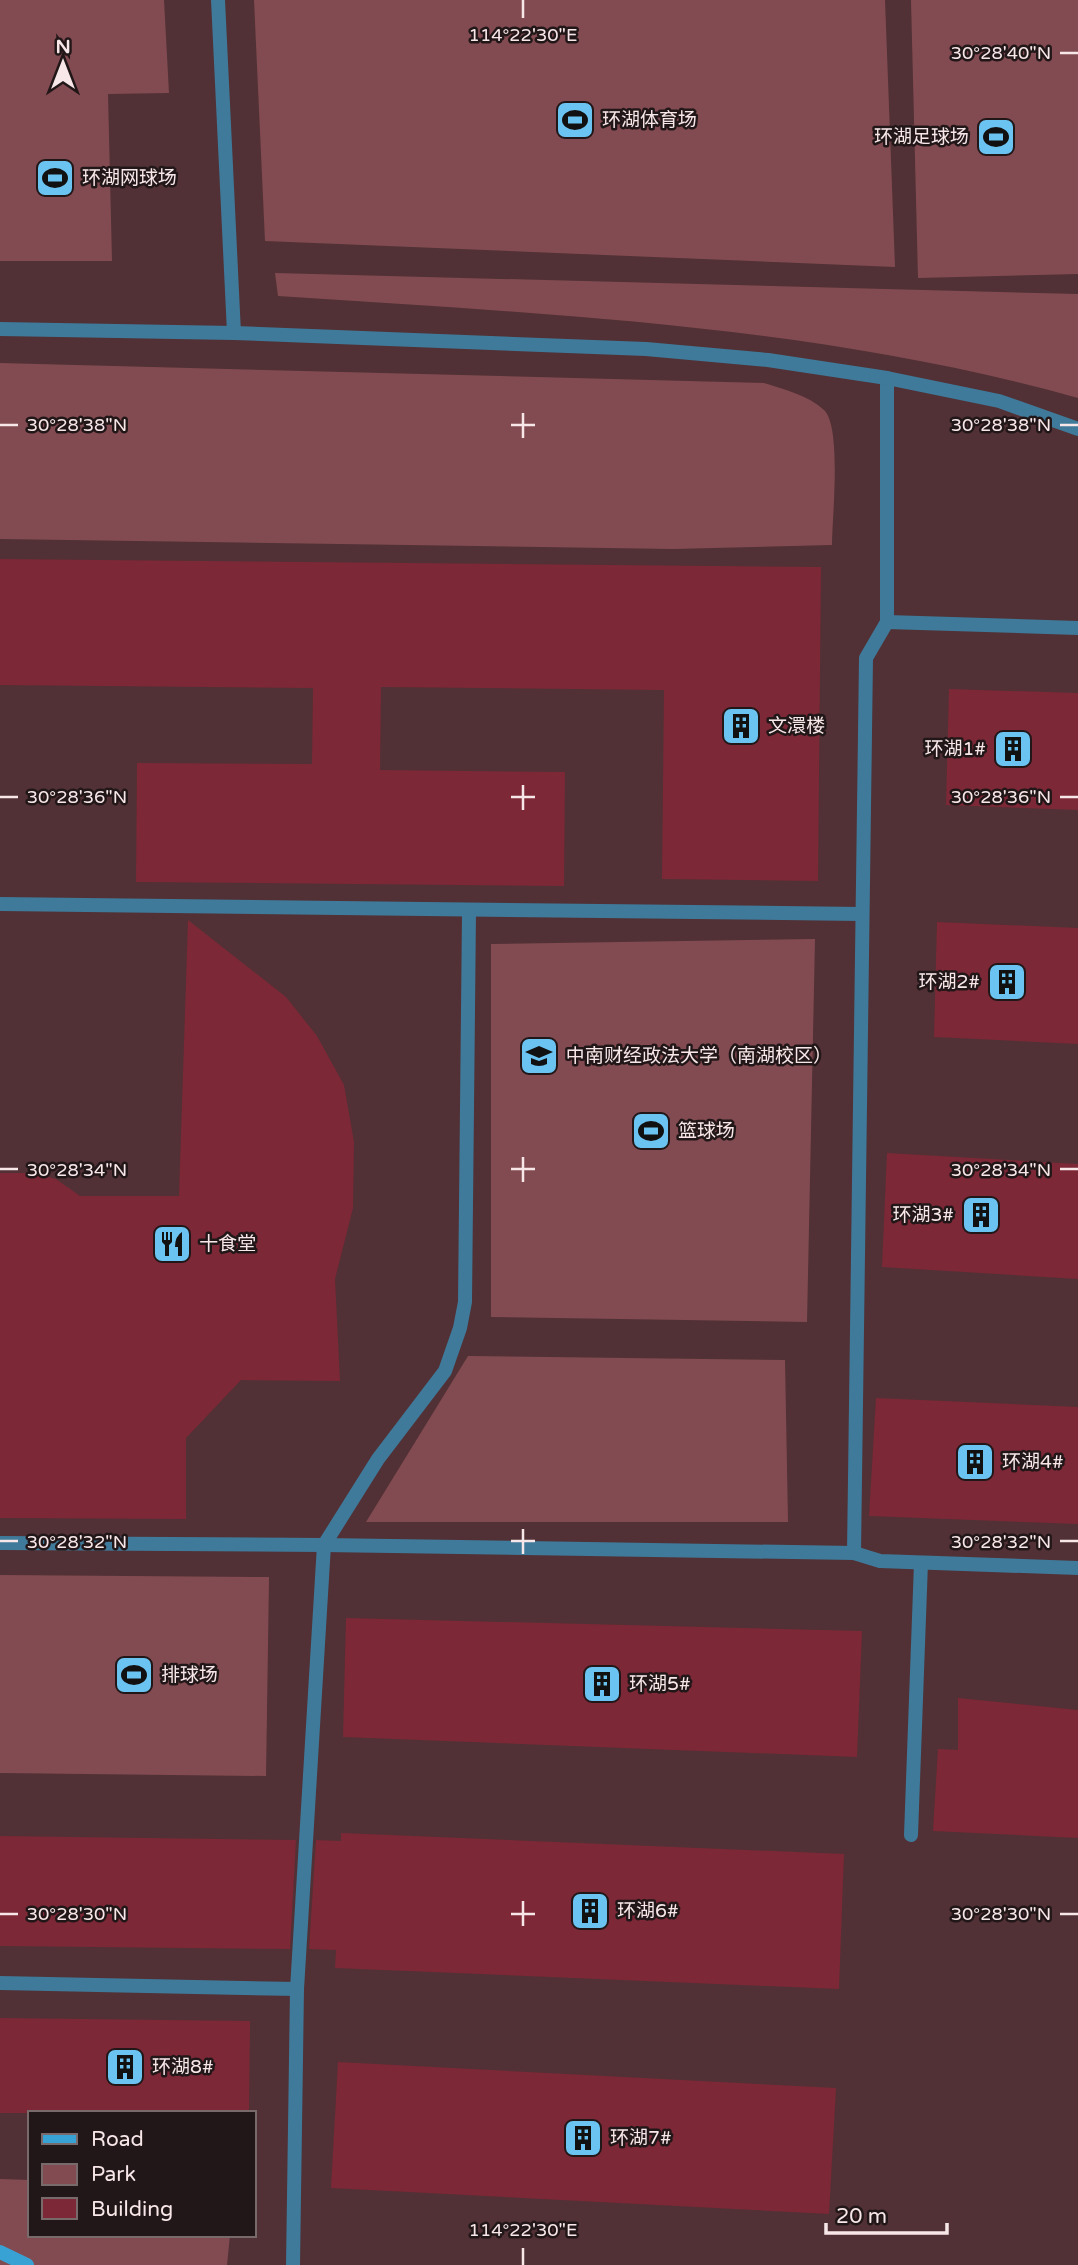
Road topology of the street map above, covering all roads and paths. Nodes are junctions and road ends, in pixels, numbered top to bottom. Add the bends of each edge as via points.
1 (218, 0) edge
2 (0, 329) edge
3 (234, 333) junction
4 (887, 378) junction
5 (1078, 429) edge
6 (887, 622) junction
7 (1078, 628) edge
8 (0, 904) edge
9 (469, 912) junction
10 (861, 914) junction
11 (0, 1543) edge
12 (324, 1545) junction
13 (854, 1553) junction
14 (921, 1563) junction
15 (1078, 1568) edge
16 (911, 1835) dead end
17 (0, 1983) edge
18 (297, 1989) junction
19 (0, 2252) edge
20 (27, 2265) edge
21 (293, 2265) edge

1 - 3 street
2 - 3 street
3 - 4 street via 646,349 768,360
4 - 5 street via 999,401
4 - 6 street
6 - 7 street
6 - 10 street via 866,659
8 - 9 street
9 - 10 street
9 - 12 street via 465,1302 460,1328 445,1371 378,1459
10 - 13 street
11 - 12 street
12 - 13 street
12 - 18 street
13 - 14 street via 880,1561
14 - 15 street
14 - 16 street
17 - 18 street
18 - 21 street
19 - 20 main road

